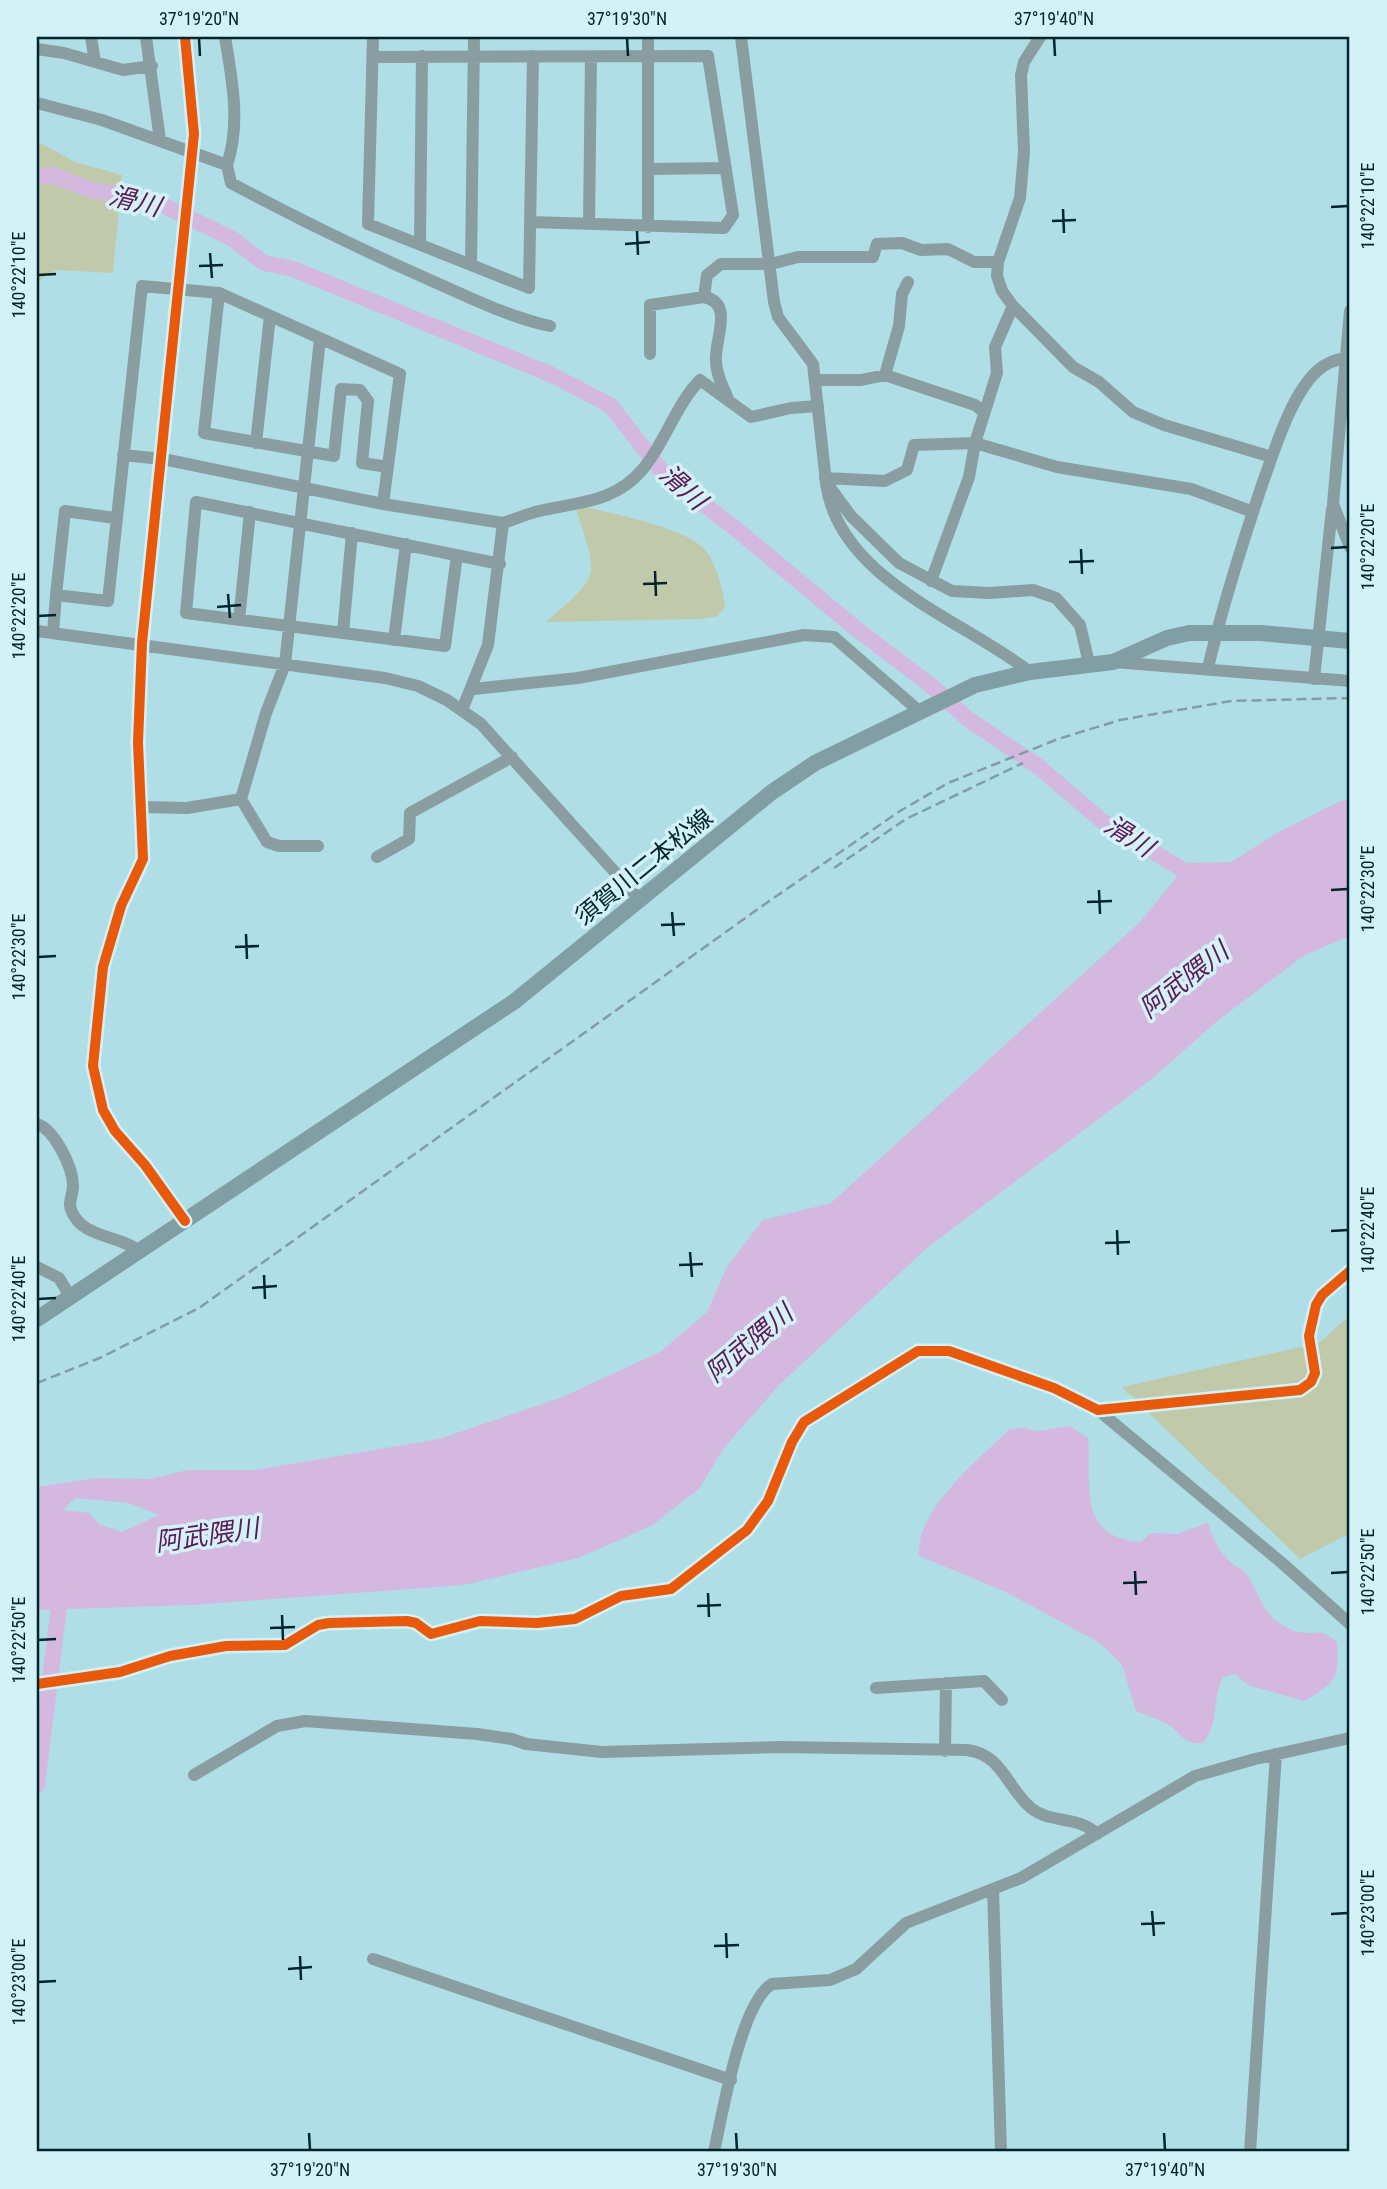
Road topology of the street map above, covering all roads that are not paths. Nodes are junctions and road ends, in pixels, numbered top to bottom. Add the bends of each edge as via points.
1 (91, 37) edge
2 (146, 37) edge
3 (185, 37) edge
4 (225, 37) edge
5 (373, 37) edge
6 (474, 37) edge
7 (648, 37) edge
8 (741, 37) edge
9 (1040, 37) edge
10 (38, 45) edge
11 (474, 55) junction
12 (422, 56) junction
13 (533, 56) junction
14 (373, 57) junction
15 (591, 57) junction
16 (648, 57) junction
17 (95, 62) junction
18 (152, 66) junction
19 (37, 103) edge
20 (160, 140) junction
21 (193, 153) junction
22 (227, 165) junction
23 (726, 168) junction
24 (648, 169) junction
25 (531, 222) junction
26 (589, 224) junction
27 (648, 227) junction
28 (419, 244) junction
29 (998, 262) junction
30 (471, 264) junction
31 (771, 264) junction
32 (908, 282) dead end
33 (180, 290) junction
34 (219, 293) junction
35 (704, 297) junction
36 (1013, 306) junction
37 (1350, 311) edge
38 (270, 316) junction
39 (550, 326) dead end
40 (320, 339) junction
41 (650, 354) dead end
42 (1346, 358) junction
43 (885, 375) junction
44 (815, 380) junction
45 (730, 402) junction
46 (818, 406) junction
47 (1347, 406) edge
48 (984, 412) junction
49 (256, 443) junction
50 (975, 443) junction
51 (307, 453) junction
52 (123, 455) junction
53 (1272, 457) junction
54 (163, 459) junction
55 (388, 467) junction
56 (825, 480) junction
57 (303, 487) junction
58 (1333, 504) junction
59 (383, 505) junction
60 (250, 512) junction
61 (1253, 512) junction
62 (115, 518) junction
63 (300, 522) junction
64 (503, 523) junction
65 (352, 533) junction
66 (406, 544) junction
67 (1350, 547) edge
68 (457, 555) junction
69 (500, 564) junction
70 (931, 582) junction
71 (57, 595) junction
72 (239, 620) junction
73 (289, 627) junction
74 (37, 631) edge
75 (1216, 632) junction
76 (53, 633) junction
77 (343, 634) junction
78 (1318, 639) junction
79 (394, 640) junction
80 (1350, 641) edge
81 (142, 643) junction
82 (1113, 662) junction
83 (1089, 663) junction
84 (285, 664) junction
85 (1208, 668) junction
86 (1030, 672) junction
87 (1314, 679) junction
88 (1350, 681) edge
89 (473, 689) junction
90 (462, 710) junction
91 (921, 710) junction
92 (512, 757) junction
93 (242, 799) junction
94 (143, 807) junction
95 (318, 846) dead end
96 (377, 857) dead end
97 (641, 901) junction
98 (37, 1124) edge
99 (185, 1221) junction
100 (140, 1252) junction
101 (37, 1267) edge
102 (71, 1298) junction
103 (37, 1320) edge
104 (1098, 1410) dead end
105 (1350, 1624) edge
106 (946, 1684) junction
107 (876, 1688) dead end
108 (1002, 1700) dead end
109 (1350, 1738) edge
110 (945, 1751) junction
111 (1276, 1754) junction
112 (194, 1774) dead end
113 (1097, 1834) junction
114 (993, 1889) junction
115 (373, 1959) dead end
116 (731, 2080) junction
117 (714, 2152) edge
118 (1001, 2152) edge
119 (1250, 2152) edge

1 - 17 street
2 - 18 street
3 - 21 street
4 - 22 street via 234,91 234,131
5 - 14 street
6 - 11 street
7 - 16 street
8 - 31 street
9 - 29 street via 1021,75 1024,152 1020,198
10 - 17 street
11 - 12 street
11 - 13 street
11 - 30 street
12 - 14 street
12 - 28 street
13 - 15 street
13 - 25 street
14 - 28 street via 368,223
15 - 16 street
15 - 26 street
16 - 23 street via 708,56
16 - 24 street
17 - 18 street via 123,70
18 - 20 street
19 - 20 street
20 - 21 street
21 - 22 street
21 - 33 street
22 - 39 street via 230,183 314,227 467,297
23 - 24 street
23 - 27 street via 733,215 724,228
24 - 27 street
25 - 26 street
25 - 30 street via 529,288
26 - 27 street
28 - 30 street
29 - 31 street via 974,262 948,249 921,250 902,243 877,244 873,257 798,257
29 - 36 street via 1002,291
31 - 35 street via 721,264 707,275
31 - 44 street via 778,317 810,357
32 - 43 street
33 - 34 street
33 - 52 street via 142,286
33 - 54 street
34 - 38 street
34 - 49 street via 204,433
35 - 41 street via 650,305
35 - 45 street via 719,305 715,358
36 - 48 street via 995,347 997,373
36 - 53 street via 1073,367 1099,382 1133,412
37 - 42 street
38 - 40 street
38 - 49 street
40 - 51 street
40 - 55 street via 400,374
42 - 47 street
42 - 53 street via 1330,361 1304,388
43 - 44 street
43 - 48 street
44 - 46 street
45 - 46 street via 751,417
45 - 64 street via 699,380 646,464 627,485 585,504 537,511
46 - 56 street
47 - 58 street
48 - 50 street
49 - 51 street
50 - 56 street via 914,445 907,470 885,481
50 - 61 street via 1057,467 1191,489
50 - 70 street via 969,477
51 - 55 street via 334,456 341,389 360,390 368,401 362,463
51 - 57 street
52 - 54 street
52 - 62 street
53 - 61 street
54 - 57 street
54 - 81 street
55 - 59 street
56 - 70 street via 880,545
56 - 86 street via 829,506 868,561 930,610
57 - 59 street
57 - 63 street
58 - 67 street
58 - 78 street
59 - 64 street
60 - 63 street
60 - 72 street
60 - 72 street via 197,502 186,613
61 - 75 street
62 - 71 street via 108,601
62 - 71 street via 65,510
63 - 65 street
63 - 73 street
64 - 69 street
65 - 66 street
65 - 77 street
66 - 68 street
66 - 79 street
68 - 69 street
68 - 79 street via 445,646
69 - 89 street via 488,645
70 - 83 street via 964,593 1019,589 1056,598 1080,625
71 - 76 street
72 - 73 street
73 - 77 street
73 - 84 street
74 - 76 street
75 - 78 main road, 須賀川二本松線
75 - 82 main road, 須賀川二本松線 via 1174,636
75 - 85 street
76 - 81 street
77 - 79 street
78 - 80 main road, 須賀川二本松線
78 - 87 street
81 - 84 street
81 - 94 street via 138,742
82 - 83 main road, 須賀川二本松線
82 - 85 street
83 - 86 main road, 須賀川二本松線
84 - 90 street via 418,686
84 - 93 street
85 - 87 street
86 - 91 main road, 須賀川二本松線 via 964,689
87 - 88 street
89 - 90 street
89 - 91 street via 578,678 824,635 834,637
90 - 92 street
91 - 97 main road, 須賀川二本松線 via 815,763 772,792
92 - 96 street via 410,813 409,839
92 - 97 street
93 - 94 street via 187,808
93 - 95 street via 267,842
94 - 99 street via 143,859 121,906 103,967 93,1066 96,1089 109,1121
97 - 99 main road, 須賀川二本松線 via 515,1000
98 - 100 street via 46,1127 69,1160 72,1212 88,1231 130,1243
99 - 100 main road, 須賀川二本松線
100 - 102 main road, 須賀川二本松線
101 - 102 street via 59,1278
102 - 103 main road, 須賀川二本松線
104 - 105 street via 1273,1554
106 - 107 street
106 - 108 street via 984,1681
106 - 110 street
109 - 111 street
110 - 112 street via 780,1747 601,1752 477,1734 305,1721 277,1726
110 - 113 street via 984,1754 1031,1808 1085,1824
111 - 113 street via 1195,1776
111 - 119 street
113 - 114 street
114 - 116 street via 906,1923 856,1969 839,1977 766,1988 753,2005
114 - 118 street
115 - 116 street
116 - 117 street

